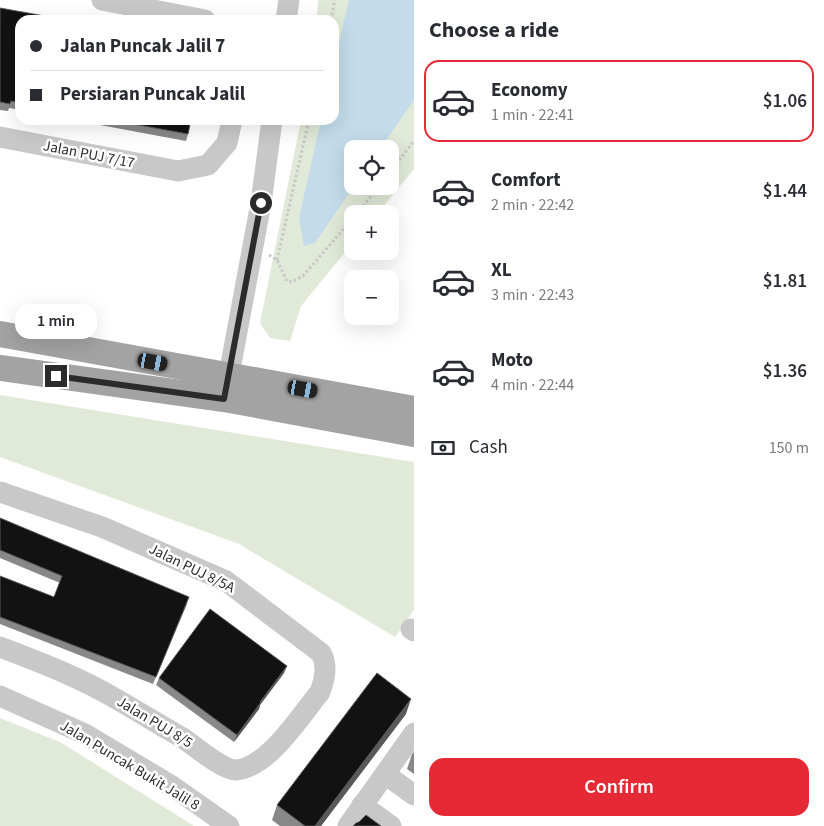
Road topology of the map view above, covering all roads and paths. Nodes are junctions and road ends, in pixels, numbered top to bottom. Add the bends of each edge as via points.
1 (102, 0) edge
2 (288, 0) edge
3 (335, 0) edge
4 (127, 2) edge
5 (183, 15) edge
6 (286, 15) edge
7 (332, 15) edge
8 (231, 125) edge
9 (271, 125) edge
10 (308, 125) edge
11 (0, 137) edge
12 (414, 141) edge
13 (399, 160) edge
14 (372, 195) edge
15 (364, 205) edge
16 (344, 228) edge
17 (0, 334) edge
18 (0, 368) edge
19 (226, 387) junction
20 (414, 409) edge
21 (414, 434) edge
22 (0, 492) edge
23 (0, 647) edge
24 (0, 696) edge
25 (294, 724) joint
26 (414, 733) edge
27 (385, 774) junction
28 (414, 795) edge
29 (362, 805) junction
30 (229, 826) edge
31 (348, 826) edge
32 (391, 826) edge

1 - 4 street
2 - 6 street
3 - 7 path
4 - 5 street
8 - 11 street, Jalan PUJ 7/17 via 228,143 208,165 178,171
9 - 19 street via 261,203
10 - 16 path via 277,260 287,281 292,282 304,275
12 - 13 path
14 - 15 path
17 - 19 main road
18 - 19 main road
19 - 20 main road
19 - 21 main road
22 - 25 street, Jalan PUJ 8/5A via 102,527 226,582 321,654 325,661 320,692
23 - 25 street, Jalan PUJ 8/5 via 50,666 117,699 225,768 235,770 257,763 269,754
24 - 30 street, Jalan Puncak Bukit Jalil 8 via 85,734 172,786
26 - 27 street
27 - 28 street
27 - 29 street
29 - 31 street
29 - 32 street

